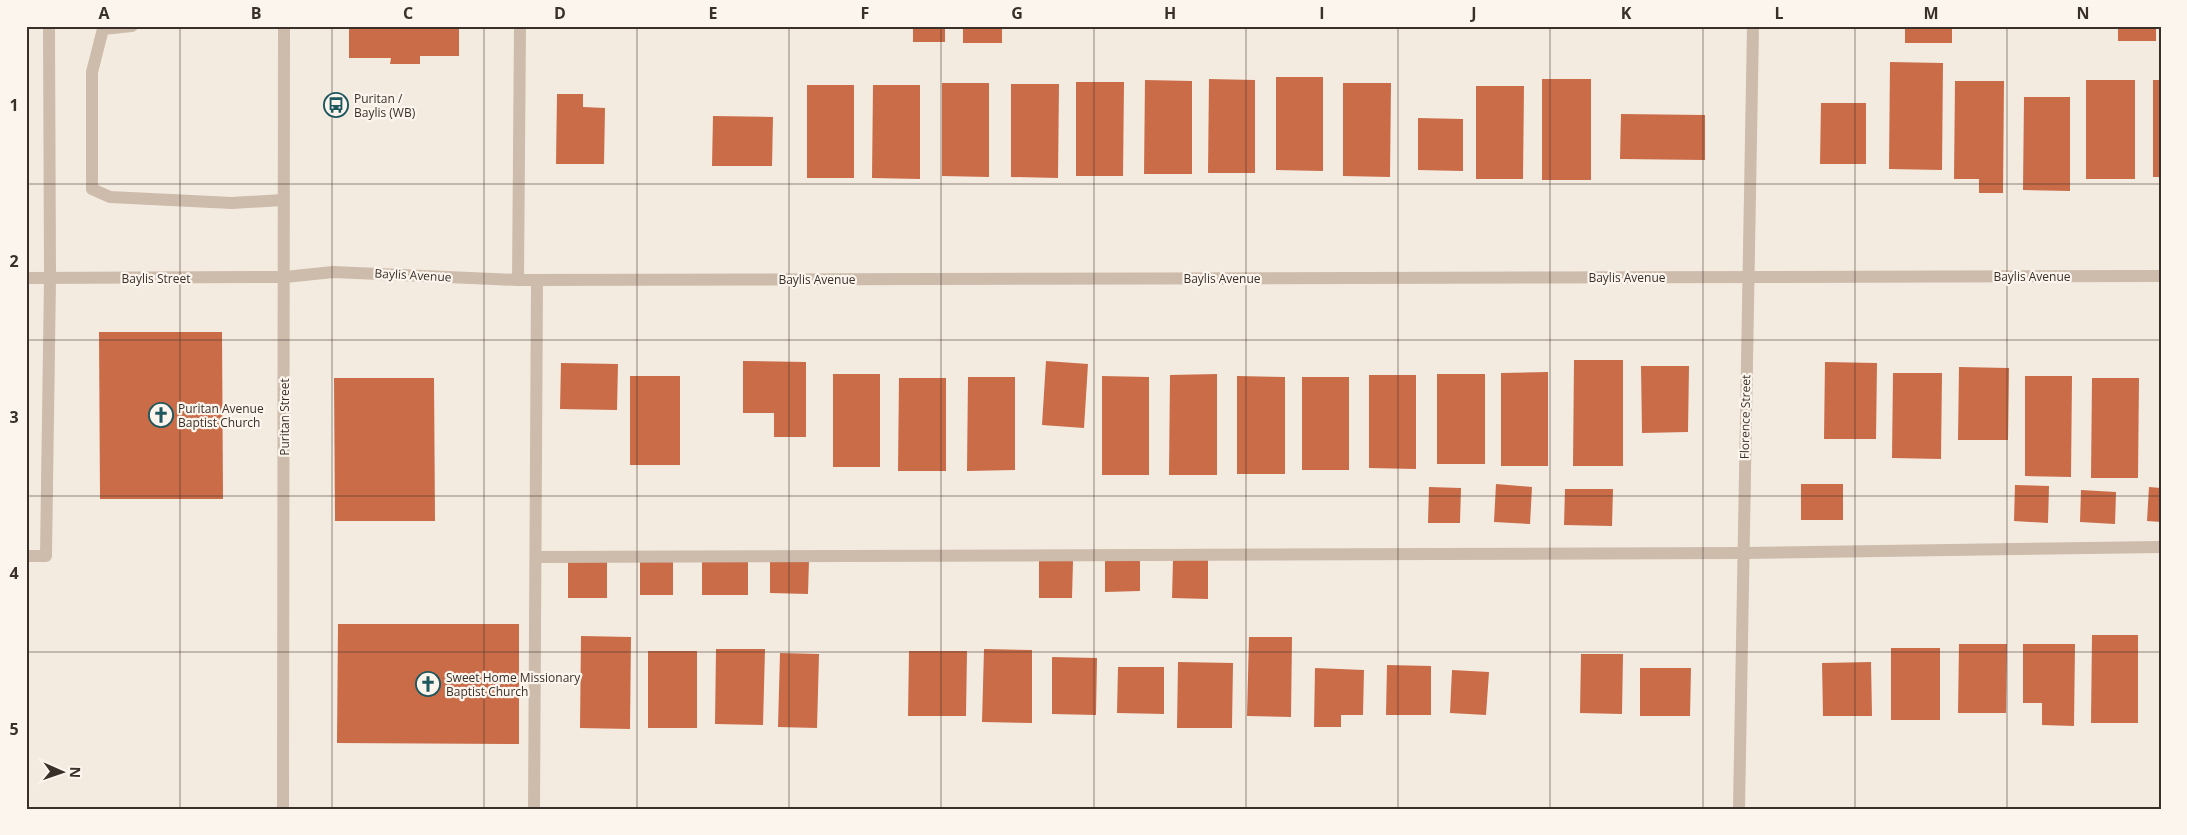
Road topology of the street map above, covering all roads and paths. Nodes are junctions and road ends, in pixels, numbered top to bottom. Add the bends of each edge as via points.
1 (49, 26) edge
2 (132, 26) edge
3 (284, 26) edge
4 (520, 26) edge
5 (1753, 26) edge
6 (283, 200) junction
7 (2161, 276) edge
8 (285, 277) junction
9 (1747, 277) junction
10 (26, 278) edge
11 (50, 278) junction
12 (518, 280) junction
13 (537, 280) junction
14 (2161, 547) edge
15 (1743, 553) junction
16 (26, 556) edge
17 (536, 557) junction
18 (283, 809) edge
19 (534, 809) edge
20 (1739, 809) edge

1 - 11 street
2 - 6 street via 103,29 92,72 92,189 110,197 232,202
3 - 6 street, Puritan Street
4 - 12 street
5 - 9 street, Florence Street
6 - 8 street, Puritan Street
7 - 9 street, Baylis Avenue
8 - 11 street, Baylis Street
8 - 12 street, Baylis Avenue via 333,272
8 - 18 street, Puritan Street
9 - 13 street, Baylis Avenue
9 - 15 street, Florence Street
10 - 11 street, Baylis Street
11 - 16 street via 46,556
12 - 13 street, Baylis Avenue
13 - 17 street
14 - 15 street
15 - 17 street
15 - 20 street, Florence Street
17 - 19 street

